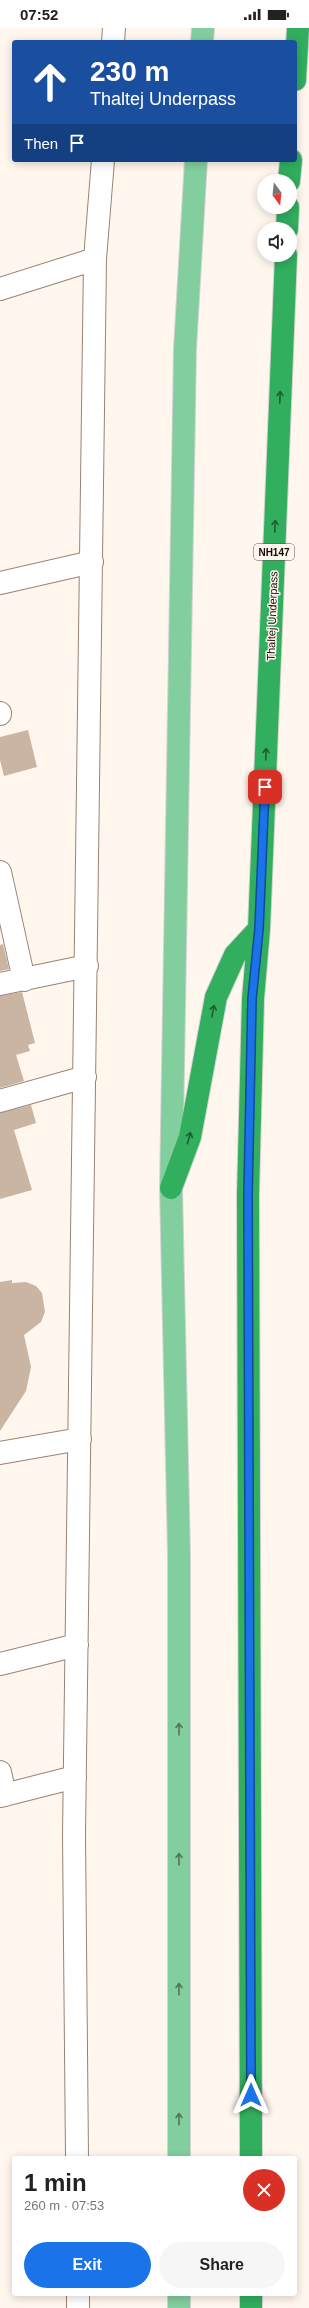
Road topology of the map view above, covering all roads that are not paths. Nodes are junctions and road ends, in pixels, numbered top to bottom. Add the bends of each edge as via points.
1 (114, 28) edge
2 (203, 28) edge
3 (298, 28) edge
4 (113, 40) edge
5 (202, 40) edge
6 (297, 45) edge
7 (103, 162) edge
8 (196, 162) edge
9 (290, 162) edge
10 (289, 174) edge
11 (95, 259) junction
12 (286, 262) edge
13 (0, 289) edge
14 (92, 562) junction
15 (0, 584) edge
16 (0, 872) edge
17 (259, 929) junction
18 (87, 966) junction
19 (24, 980) junction
20 (0, 984) edge
21 (86, 1077) junction
22 (0, 1101) edge
23 (171, 1188) junction
24 (80, 1439) junction
25 (0, 1453) edge
26 (77, 1645) junction
27 (0, 1664) edge
28 (0, 1772) edge
29 (75, 1777) junction
30 (2, 1795) edge
31 (77, 2156) edge
32 (179, 2156) edge
33 (251, 2156) edge
34 (78, 2296) edge
35 (179, 2296) edge
36 (251, 2296) edge
37 (78, 2308) edge
38 (179, 2308) edge
39 (251, 2308) edge

1 - 4 street
2 - 5 main road
3 - 6 highway
7 - 11 street
8 - 23 main road via 184,357
9 - 10 highway
11 - 13 street
11 - 14 street
17 -> 12 highway, Thaltej Underpass / NH147
14 - 15 street
14 - 18 street
16 - 19 street
23 -> 17 highway via 190,1137 216,997 235,955
17 - 33 highway, NH147 via 252,999 248,1220
18 - 19 street
18 - 21 street
19 - 20 street
21 - 22 street
21 - 24 street
32 -> 23 main road via 178,1555
24 - 25 street
24 - 26 street
26 - 27 street
26 - 29 street
28 - 30 street
29 - 30 street
29 - 31 street
34 - 37 street
35 - 38 main road
36 - 39 highway

